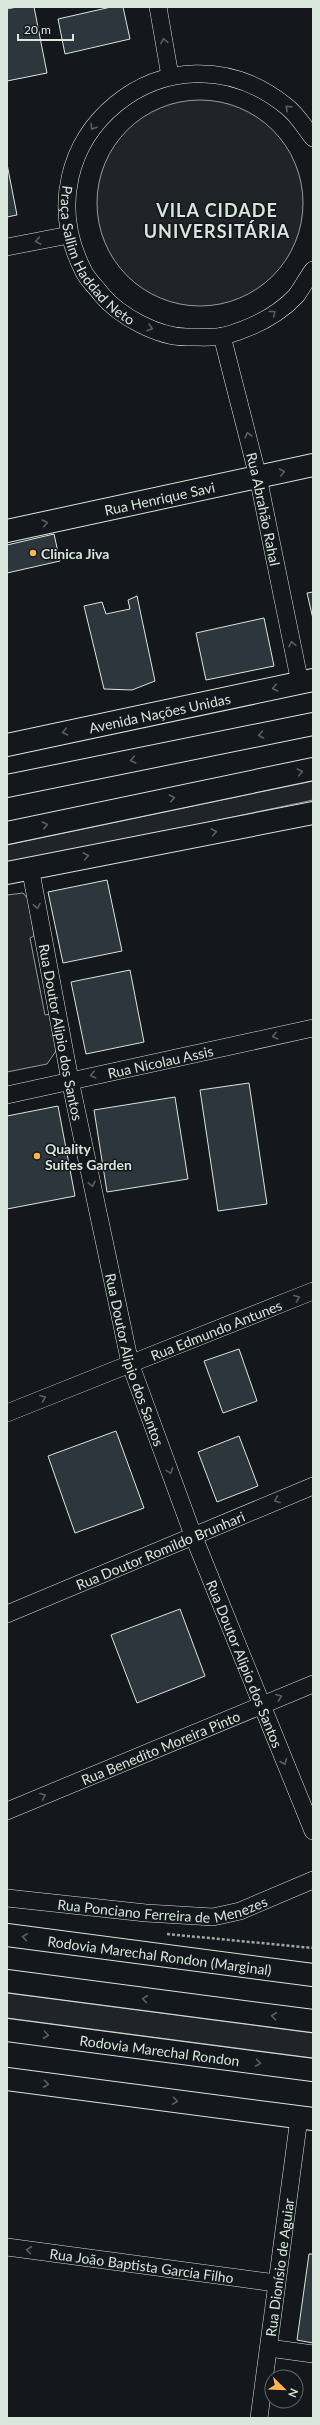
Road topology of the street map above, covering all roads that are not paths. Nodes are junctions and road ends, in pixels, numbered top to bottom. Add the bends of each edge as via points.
1 (158, 7) edge
2 (170, 76) junction
3 (313, 138) edge
4 (70, 235) junction
5 (7, 246) edge
6 (313, 270) edge
7 (222, 336) junction
8 (313, 465) edge
9 (258, 477) junction
10 (7, 531) edge
11 (307, 682) edge
12 (313, 724) edge
13 (7, 743) edge
14 (313, 769) edge
15 (7, 774) edge
16 (49, 776) junction
17 (7, 786) edge
18 (313, 813) edge
19 (7, 833) edge
20 (30, 867) junction
21 (7, 873) edge
22 (313, 1028) edge
23 (70, 1080) junction
24 (7, 1095) edge
25 (313, 1292) edge
26 (130, 1363) junction
27 (7, 1413) edge
28 (313, 1486) edge
29 (193, 1535) junction
30 (7, 1614) edge
31 (313, 1684) edge
32 (260, 1705) junction
33 (7, 1811) edge
34 (313, 1831) edge
35 (313, 1880) edge
36 (7, 1898) edge
37 (7, 1935) edge
38 (313, 1976) edge
39 (7, 1981) edge
40 (313, 2021) edge
41 (7, 2030) edge
42 (313, 2070) edge
43 (7, 2079) edge
44 (306, 2118) edge
45 (7, 2246) edge
46 (276, 2283) junction
47 (269, 2348) junction
48 (313, 2354) edge
49 (259, 2418) edge

2 -> 1 street
3 -> 2 street, Praça Sallim Haddad Neto via 287,106 252,84 212,73
2 -> 4 street, Praça Sallim Haddad Neto via 132,91 99,118 77,153 67,193
4 -> 5 street
4 -> 7 street, Praça Sallim Haddad Neto via 84,273 115,308 143,326 182,337
7 -> 6 street, Praça Sallim Haddad Neto via 262,322 295,296
9 -> 7 street, Rua Abrahão Rahal
9 -> 8 main road, Rua Henrique Savi
10 -> 9 main road, Rua Henrique Savi
11 -> 9 street, Rua Abrahão Rahal
11 -> 13 main road, Avenida Nações Unidas
12 -> 16 main road
19 -> 14 main road
15 - 16 main road
16 - 17 main road
20 -> 18 main road
20 - 21 main road
20 -> 23 street, Rua Doutor Alipio dos Santos
22 -> 23 street, Rua Nicolau Assis
23 - 24 street, Rua Nicolau Assis
23 -> 26 street, Rua Doutor Alipio dos Santos
26 -> 25 street, Rua Edmundo Antunes
27 -> 26 street, Rua Edmundo Antunes
26 -> 29 street, Rua Doutor Alipio dos Santos
28 -> 29 street, Rua Doutor Romildo Brunhari
29 - 30 street, Rua Doutor Romildo Brunhari
29 - 32 street, Rua Doutor Alipio dos Santos
32 -> 31 street, Rua Benedito Moreira Pinto
33 -> 32 street, Rua Benedito Moreira Pinto
32 -> 34 street, Rua Doutor Alipio dos Santos
35 - 36 street, Rua Ponciano Ferreira de Menezes via 240,1911 213,1917 146,1913
38 -> 37 main road, Rodovia Marechal Rondon (Marginal)
40 -> 39 main road
41 -> 42 main road, Rodovia Marechal Rondon
43 -> 44 main road
44 - 46 street, Rua Dionísio de Aguiar
46 -> 45 street, Rua João Baptista Garcia Filho
46 - 47 street, Rua Dionísio de Aguiar
47 - 48 street
47 - 49 street, Rua Dionísio de Aguiar

